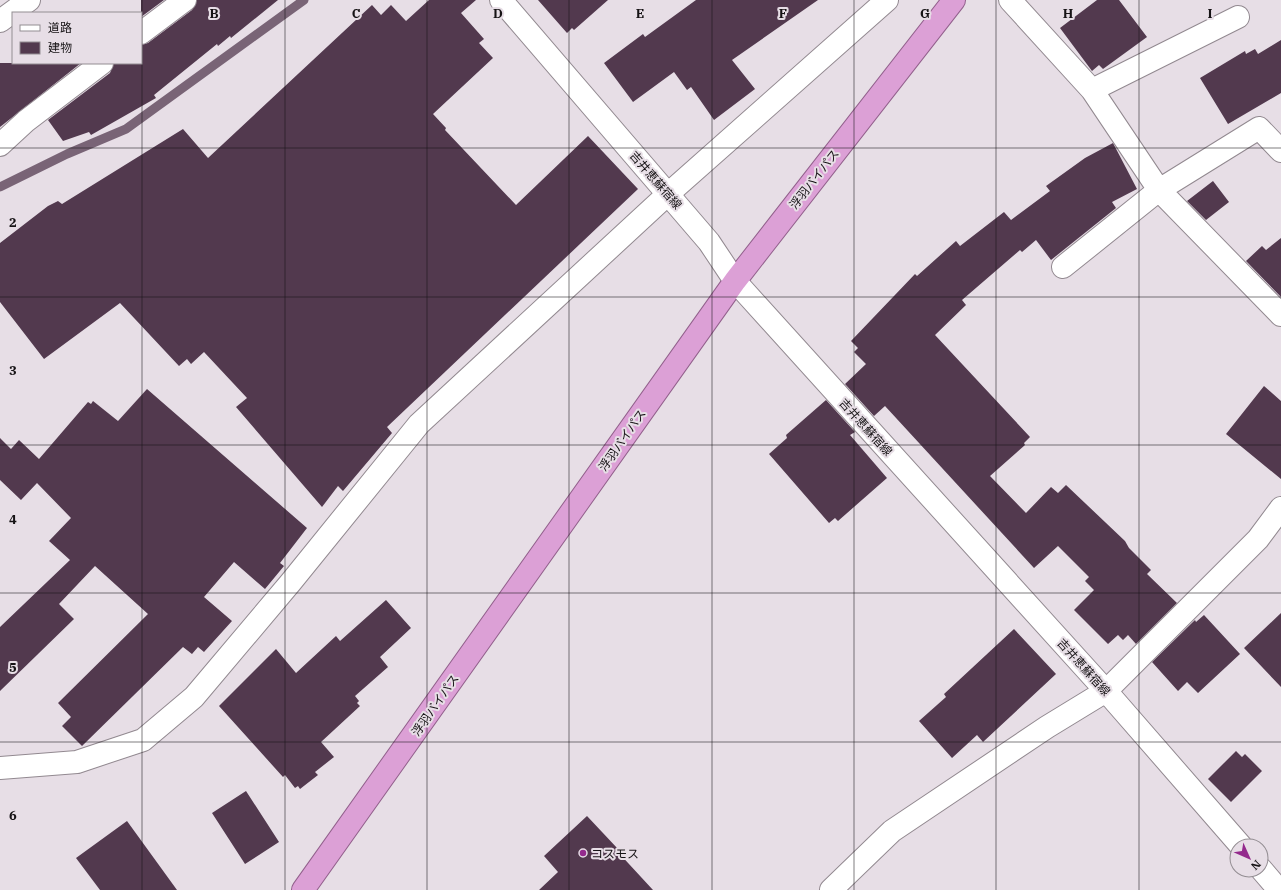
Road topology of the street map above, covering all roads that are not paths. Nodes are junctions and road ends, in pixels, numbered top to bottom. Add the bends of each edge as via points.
1 (29, 0) edge
2 (185, 0) edge
3 (501, 0) edge
4 (887, 0) edge
5 (954, 0) edge
6 (1010, 0) edge
7 (12, 12) edge
8 (12, 12) edge
9 (1238, 17) dead end
10 (0, 21) edge
11 (142, 32) edge
12 (101, 64) edge
13 (1092, 90) junction
14 (0, 144) edge
15 (1281, 151) edge
16 (1159, 190) junction
17 (668, 194) junction
18 (1063, 267) dead end
19 (735, 281) junction
20 (1281, 315) edge
21 (1281, 508) edge
22 (1106, 691) junction
23 (0, 768) edge
24 (1234, 838) edge
25 (1269, 878) edge
26 (303, 890) edge
27 (831, 890) edge
28 (1279, 890) edge

1 - 7 street
2 - 11 street
3 - 17 street, 吉井恵蘇宿線
4 - 17 street
5 - 19 highway, 浮羽バイパス
6 - 13 street
8 - 10 street
9 - 13 street
12 - 14 street
13 - 16 street
15 - 16 street via 1259,128
16 - 18 street
16 - 20 street
17 - 19 street, 吉井恵蘇宿線 via 709,242
17 - 23 street via 419,424 194,697 143,740 77,762
19 - 22 street, 吉井恵蘇宿線
19 - 26 highway, 浮羽バイパス
21 - 22 street via 1258,539
22 - 24 street, 吉井恵蘇宿線
22 - 27 street via 1047,727 892,831
25 - 28 street

